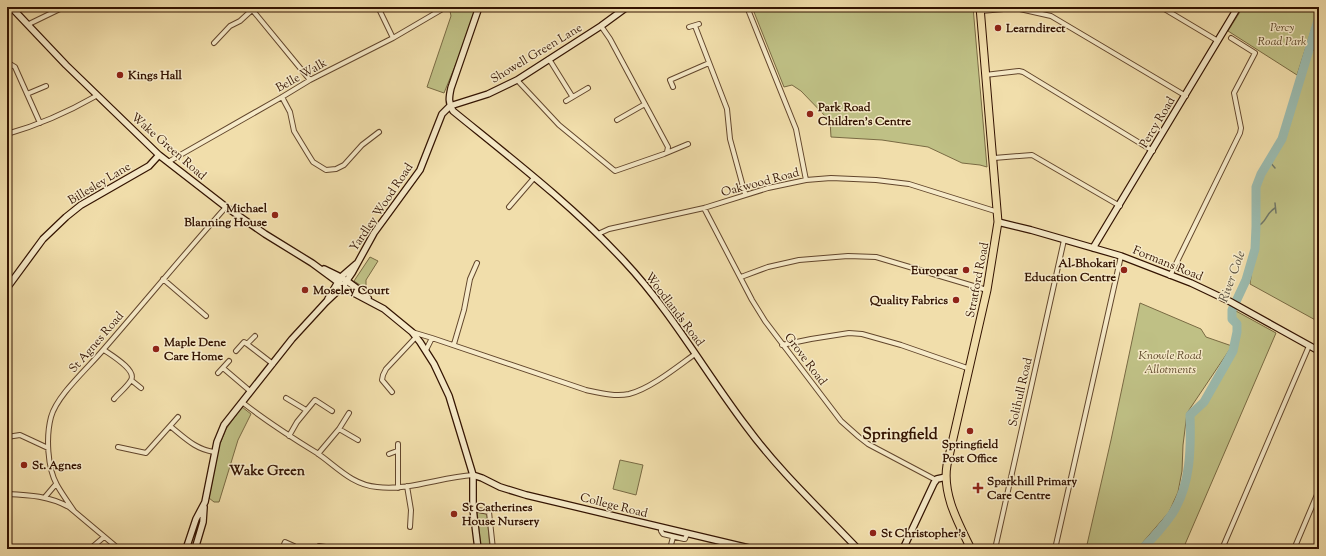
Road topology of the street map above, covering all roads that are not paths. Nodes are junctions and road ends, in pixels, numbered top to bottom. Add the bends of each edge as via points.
1 (11, 7) edge
2 (64, 7) edge
3 (378, 7) edge
4 (446, 7) edge
5 (479, 7) edge
6 (747, 7) edge
7 (1161, 7) edge
8 (1238, 7) edge
9 (252, 8) edge
10 (623, 8) edge
11 (981, 9) edge
12 (29, 24) junction
13 (601, 26) junction
14 (689, 27) dead end
15 (393, 38) junction
16 (1231, 38) dead end
17 (1218, 41) junction
18 (214, 43) dead end
19 (549, 59) junction
20 (709, 63) junction
21 (7, 66) edge
22 (985, 75) junction
23 (310, 80) junction
24 (517, 80) junction
25 (46, 86) dead end
26 (672, 87) dead end
27 (588, 88) dead end
28 (27, 94) junction
29 (96, 96) junction
30 (572, 96) junction
31 (1186, 96) junction
32 (282, 97) junction
33 (566, 100) dead end
34 (645, 104) junction
35 (450, 106) junction
36 (617, 120) dead end
37 (40, 123) junction
38 (379, 132) dead end
39 (7, 134) edge
40 (688, 144) dead end
41 (1152, 151) junction
42 (667, 152) junction
43 (159, 155) junction
44 (994, 158) junction
45 (168, 162) junction
46 (534, 178) junction
47 (806, 180) junction
48 (745, 194) junction
49 (1120, 206) junction
50 (226, 207) junction
51 (510, 207) dead end
52 (704, 208) junction
53 (998, 213) junction
54 (998, 222) junction
55 (598, 234) junction
56 (1064, 240) junction
57 (1093, 248) junction
58 (1121, 256) junction
59 (357, 262) junction
60 (478, 263) dead end
61 (1170, 276) junction
62 (741, 277) junction
63 (163, 279) junction
64 (339, 279) junction
65 (344, 283) junction
66 (7, 288) edge
67 (987, 290) junction
68 (326, 302) junction
69 (206, 316) dead end
70 (414, 335) junction
71 (255, 336) dead end
72 (432, 338) junction
73 (247, 344) junction
74 (454, 344) junction
75 (782, 345) junction
76 (1309, 346) junction
77 (104, 350) junction
78 (426, 350) junction
79 (236, 351) dead end
80 (1319, 351) edge
81 (695, 354) junction
82 (229, 361) dead end
83 (273, 364) junction
84 (223, 368) junction
85 (970, 369) junction
86 (218, 373) dead end
87 (131, 380) junction
88 (141, 388) dead end
89 (250, 392) junction
90 (392, 392) dead end
91 (286, 398) dead end
92 (114, 399) dead end
93 (242, 402) junction
94 (306, 410) junction
95 (332, 411) dead end
96 (349, 413) dead end
97 (178, 417) dead end
98 (170, 426) junction
99 (339, 428) junction
100 (289, 436) junction
101 (7, 437) edge
102 (358, 440) dead end
103 (398, 444) dead end
104 (118, 447) dead end
105 (48, 448) junction
106 (214, 452) junction
107 (397, 452) junction
108 (318, 454) junction
109 (389, 454) dead end
110 (473, 475) junction
111 (946, 477) junction
112 (936, 480) junction
113 (56, 484) junction
114 (407, 486) junction
115 (398, 488) junction
116 (1319, 490) edge
117 (7, 494) edge
118 (45, 497) junction
119 (204, 505) junction
120 (473, 508) junction
121 (74, 511) junction
122 (410, 528) dead end
123 (661, 528) junction
124 (687, 534) junction
125 (673, 536) junction
126 (104, 537) junction
127 (294, 546) dead end
128 (995, 548) edge
129 (90, 549) edge
130 (119, 549) edge
131 (186, 549) edge
132 (195, 549) edge
133 (282, 549) edge
134 (317, 549) edge
135 (339, 549) edge
136 (478, 549) edge
137 (493, 549) edge
138 (670, 549) edge
139 (753, 549) edge
140 (858, 549) edge
141 (903, 549) edge
142 (971, 549) edge
143 (1055, 549) edge
144 (1222, 549) edge
145 (1294, 549) edge

1 - 12 street, Wake Green Road
2 - 12 street
3 - 15 street
4 - 15 street, Belle Walk
5 - 35 street via 451,88
6 - 47 street via 796,129
7 - 17 street
8 - 17 street, Percy Road
9 - 18 street
9 - 23 street
10 - 13 street, Showell Green Lane
11 - 22 highway, Stratford Road
11 - 31 street via 1015,8 1051,16
12 - 29 street, Wake Green Road
13 - 19 street, Showell Green Lane
13 - 34 street
14 - 20 street via 697,25
15 - 23 street, Belle Walk
16 - 61 street via 1255,53 1234,92 1240,133
17 - 31 street, Percy Road
19 - 24 street, Showell Green Lane
19 - 30 street
20 - 26 street via 670,80
20 - 48 street via 727,110 730,139
21 - 28 street via 10,64 15,67
22 - 41 street via 1023,72
22 - 44 highway, Stratford Road
23 - 32 street, Belle Walk
24 - 35 street, Showell Green Lane via 488,94
24 - 42 street via 559,125 615,171
25 - 28 street
27 - 30 street
28 - 37 street
29 - 37 street
29 - 43 street, Wake Green Road
30 - 33 street
31 - 41 street, Percy Road
32 - 38 street via 290,112 294,130 308,154 326,170 344,165 362,145
32 - 45 street, Belle Walk
34 - 36 street
34 - 42 street via 668,147
35 - 46 street, Woodlands Road
35 - 59 street, Yardley Wood Road via 442,114 420,170 374,233
37 - 39 street
40 - 42 street
41 - 49 street, Percy Road
43 - 45 street, Wake Green Road
43 - 66 street, Billesley Lane via 149,166 85,202 66,217 43,239
44 - 49 street via 1032,155
44 - 53 highway, Stratford Road
45 - 50 street, Wake Green Road
46 - 51 street
46 - 55 street, Woodlands Road
47 - 48 street, Oakwood Road
47 - 53 street, Oakwood Road via 830,178 909,184
48 - 52 street, Oakwood Road
49 - 57 street, Percy Road
50 - 63 street, St Agnes Road
50 - 64 street, Wake Green Road
52 - 55 street, Oakwood Road via 609,229
52 - 62 street, Grove Road
53 - 54 highway, Stratford Road
54 - 56 street, Formans Road
54 - 67 highway, Stratford Road
55 - 81 street, Woodlands Road via 646,287
56 - 57 street, Formans Road
56 - 128 street, Solihull Road
57 - 58 street, Formans Road
58 - 61 street, Formans Road
58 - 143 street
59 - 64 street, Yardley Wood Road
59 - 65 street, Yardley Wood Road
60 - 74 street via 470,279 463,317
61 - 76 street, Formans Road via 1229,301
62 - 67 street via 768,267 799,260 848,256 876,257
62 - 75 street, Grove Road via 765,321
63 - 69 street
63 - 77 street, St Agnes Road
64 - 65 street, Wake Green Road
64 - 68 street, Yardley Wood Road
65 - 68 street, Yardley Wood Road
65 - 70 street, Wake Green Road via 352,292 395,317
67 - 85 highway, Stratford Road
68 - 83 street, Yardley Wood Road
70 - 72 street
70 - 78 street, Wake Green Road
70 - 90 street via 384,372 382,380
71 - 73 street
72 - 74 street
72 - 78 street
73 - 79 street via 244,342
73 - 83 street
74 - 81 street via 586,390 615,395 629,394 644,387
75 - 85 street via 811,338 848,333 862,334
75 - 112 street, Grove Road via 852,432 868,444
76 - 80 street, Formans Road
76 - 144 street
77 - 87 street via 132,372
77 - 105 street, St Agnes Road via 66,392 56,407 51,417
78 - 110 street, Wake Green Road via 449,396
81 - 140 street, Woodlands Road via 764,449
82 - 84 street
83 - 89 street, Yardley Wood Road
84 - 86 street
84 - 89 street
85 - 111 highway, Stratford Road
87 - 88 street
87 - 92 street
89 - 93 street, Yardley Wood Road
91 - 94 street
93 - 100 street
93 - 106 street, Yardley Wood Road via 224,425
94 - 95 street via 315,400
94 - 100 street
96 - 99 street
97 - 98 street
98 - 104 street via 146,453
98 - 106 street via 196,446
99 - 102 street
99 - 108 street
100 - 108 street
101 - 105 street via 20,435
103 - 107 street
105 - 113 street, St Agnes Road
106 - 119 street, Yardley Wood Road
107 - 109 street
107 - 115 street
108 - 115 street via 356,482 376,487
110 - 114 street
110 - 120 street, Wake Green Road
110 - 123 street, College Road via 520,493
111 - 112 street
111 - 142 highway, Stratford Road via 947,492
112 - 141 street
113 - 118 street
113 - 121 street, St Agnes Road
114 - 115 street
114 - 122 street via 411,510
116 - 145 street
117 - 118 street, St Agnes Road
118 - 121 street, St Agnes Road via 60,502
119 - 131 street, Yardley Wood Road via 196,519
119 - 132 street, Yardley Wood Road via 203,522
120 - 136 street, Wake Green Road
120 - 137 street via 489,512
121 - 126 street, St Agnes Road
123 - 124 street, College Road
123 - 125 street via 661,533
124 - 125 street via 685,539
124 - 139 street, College Road
125 - 138 street
126 - 129 street
126 - 130 street, St Agnes Road
127 - 133 street via 285,542
134 - 135 street via 319,546

